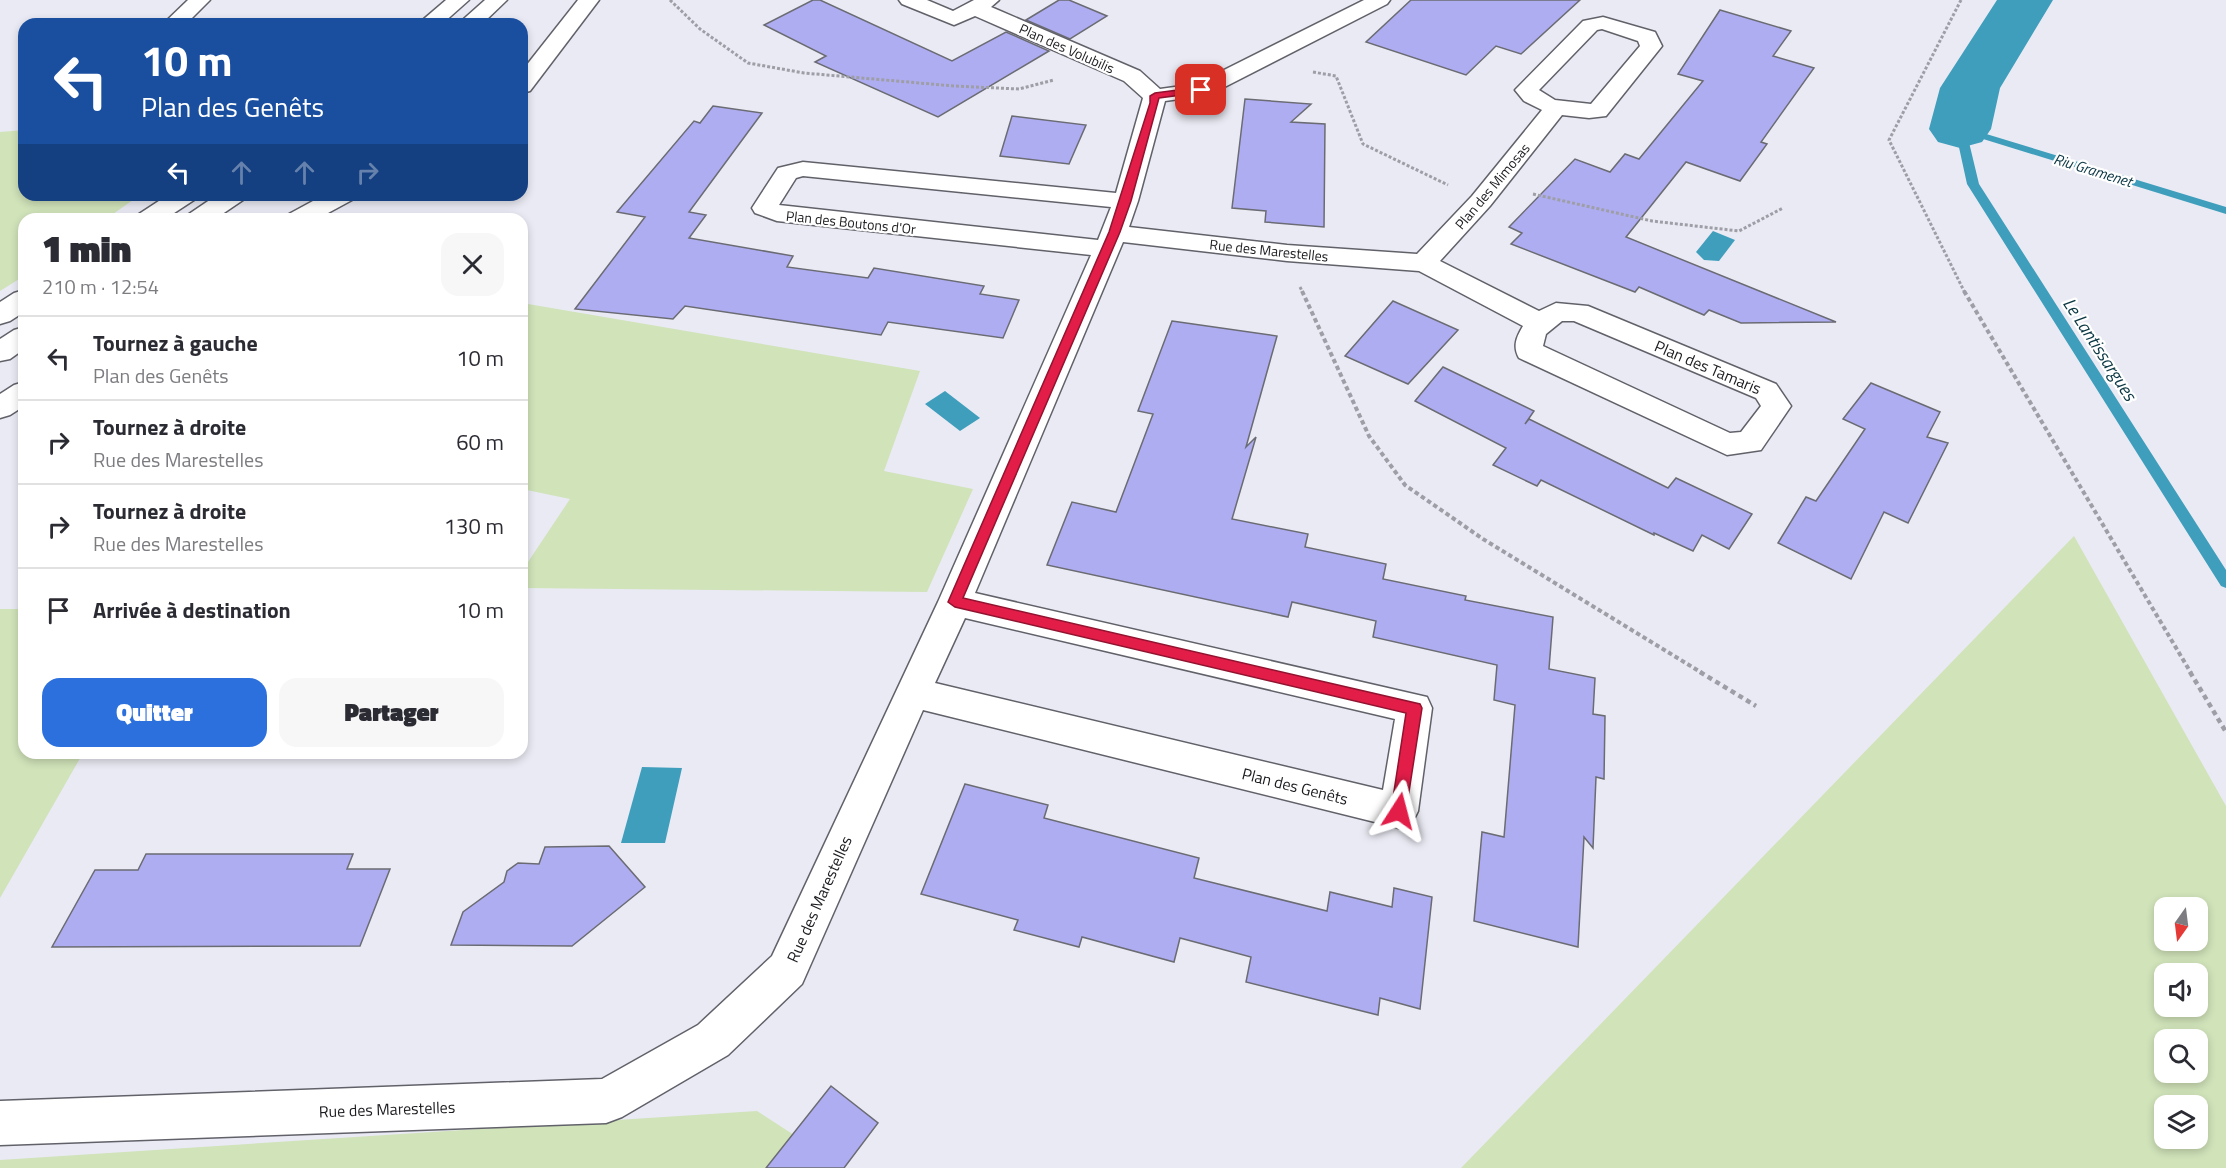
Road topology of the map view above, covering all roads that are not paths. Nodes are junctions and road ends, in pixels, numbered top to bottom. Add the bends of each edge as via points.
1 (200, 0) edge
2 (459, 0) edge
3 (497, 0) edge
4 (589, 0) edge
5 (909, 0) edge
6 (1380, 0) edge
7 (982, 4) edge
8 (180, 18) edge
9 (436, 18) edge
10 (476, 18) edge
11 (528, 78) edge
12 (1155, 96) junction
13 (1557, 106) junction
14 (176, 201) edge
15 (225, 201) edge
16 (332, 201) edge
17 (157, 213) edge
18 (207, 213) edge
19 (309, 213) edge
20 (1115, 228) junction
21 (1424, 263) junction
22 (18, 303) edge
23 (0, 315) edge
24 (1540, 323) junction
25 (18, 340) edge
26 (0, 352) edge
27 (18, 396) edge
28 (0, 408) edge
29 (955, 602) junction
30 (913, 693) junction
31 (0, 1123) edge

1 - 8 street
2 - 9 street
3 - 10 street
4 - 11 street
5 - 7 street, Plan des Volubilis via 954,19
6 - 12 street via 1201,90
7 - 12 street, Plan des Volubilis via 1132,76
12 - 20 street, Rue des Marestelles
13 - 13 street via 1578,112 1598,111 1651,46 1647,37 1603,23 1590,25 1526,90 1533,98
13 - 21 street, Plan des Mimosas
14 - 17 street
15 - 18 street
16 - 19 street
20 - 20 street, Plan des Boutons d'Or via 803,169 787,173 764,208 777,213
20 - 21 street, Rue des Marestelles via 1287,253
20 - 29 street, Rue des Marestelles
21 - 24 street
22 - 23 street
24 - 24 street, Plan des Tamaris via 1528,338 1528,351 1727,444 1750,442 1776,406 1766,391 1578,312 1556,312
25 - 26 street
27 - 28 street
29 - 30 street, Rue des Marestelles
29 - 30 street, Plan des Genêts via 1414,708 1399,811
30 - 31 street, Rue des Marestelles via 788,970 713,1040 606,1101

